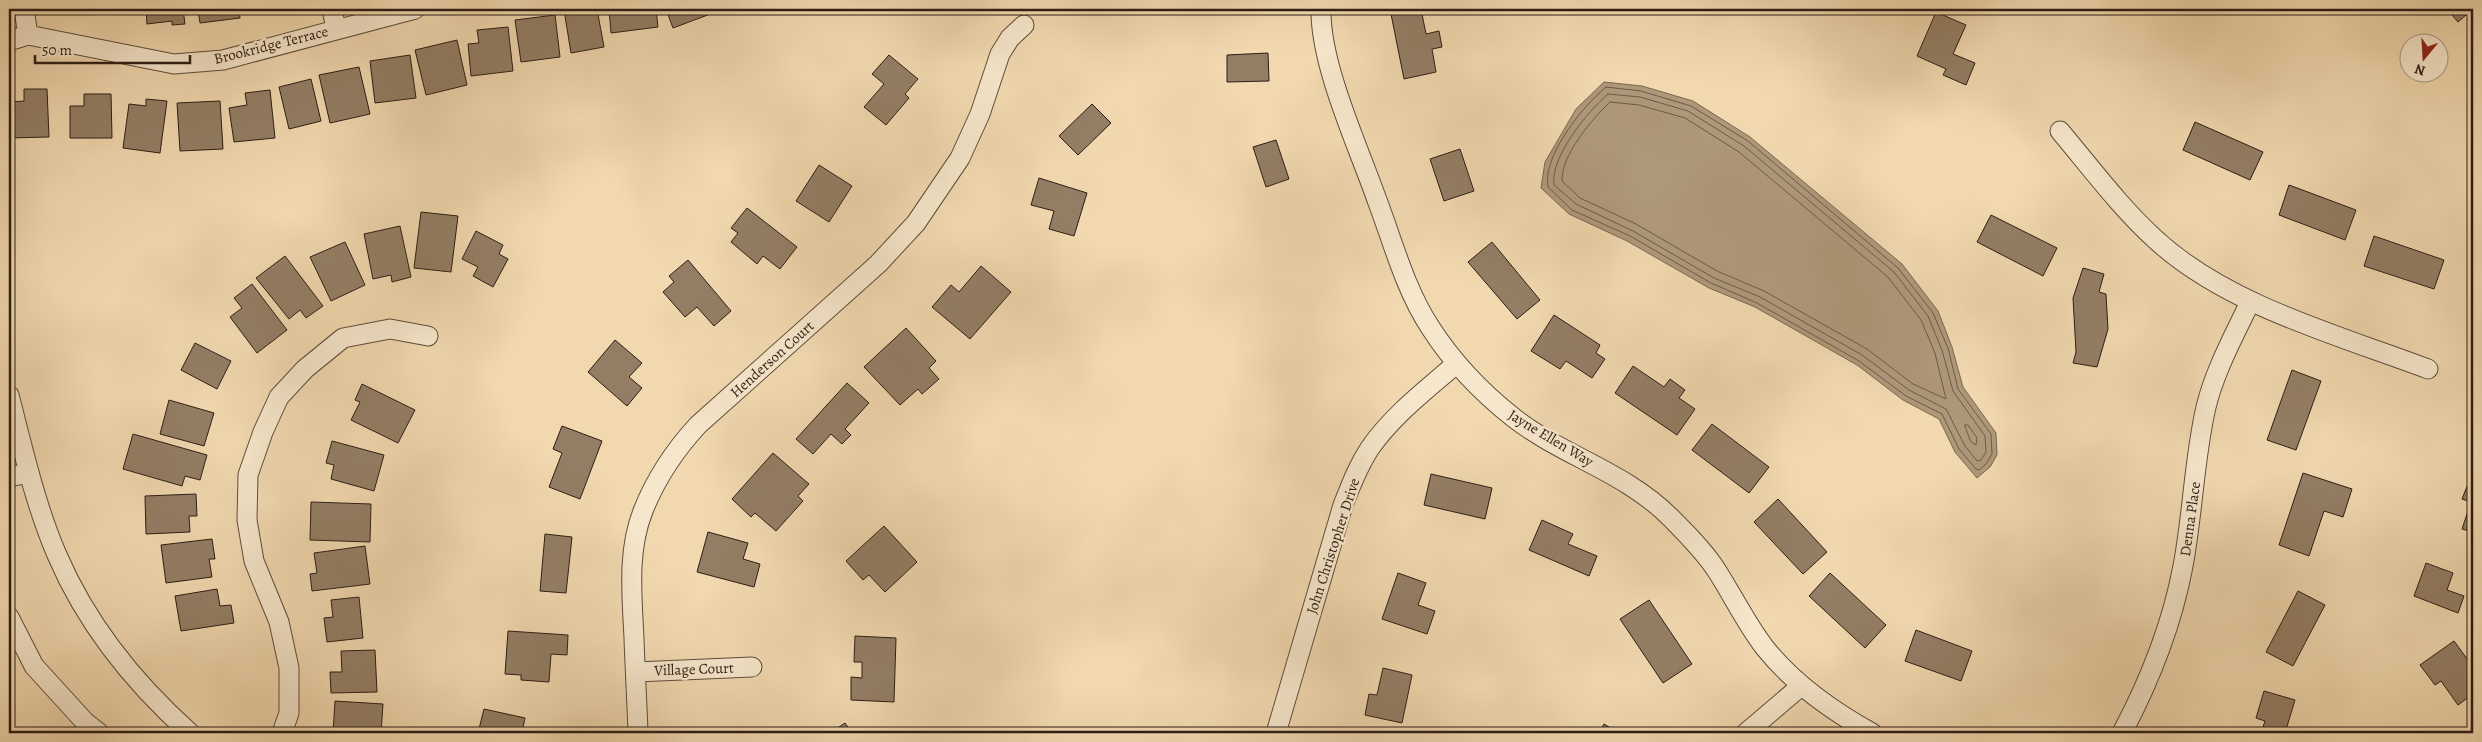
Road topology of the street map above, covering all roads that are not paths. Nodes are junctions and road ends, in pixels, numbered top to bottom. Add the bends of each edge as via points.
1 (24, 9) edge
2 (332, 9) edge
3 (415, 9) edge
4 (1321, 9) edge
5 (1024, 25) dead end
6 (336, 29) junction
7 (28, 35) junction
8 (9, 41) edge
9 (2060, 131) dead end
10 (2250, 302) junction
11 (428, 336) dead end
12 (1456, 364) junction
13 (2428, 369) dead end
14 (9, 395) edge
15 (29, 473) junction
16 (9, 477) edge
17 (9, 617) edge
18 (752, 667) dead end
19 (636, 672) junction
20 (1801, 686) junction
21 (98, 733) edge
22 (190, 733) edge
23 (282, 733) edge
24 (638, 733) edge
25 (1276, 733) edge
26 (1746, 733) edge
27 (1872, 733) edge
28 (2122, 733) edge

1 - 7 street
2 - 6 street
3 - 6 street, Brookridge Terrace
4 - 12 street, Jayne Ellen Way via 1320,19 1333,79 1410,288 1429,326
5 - 19 street, Henderson Court via 1000,54 980,114 960,158 916,223 878,264 698,425 661,472 642,512 632,556
6 - 7 street, Brookridge Terrace via 223,60 174,64
7 - 8 street, Brookridge Terrace
9 - 10 street via 2124,209 2156,240 2201,275
10 - 13 street
10 - 28 street, Denna Place via 2220,365 2206,407 2183,566 2166,637
11 - 23 street via 390,329 343,338 305,369 279,397 263,432 248,475 247,520 254,561 279,622 289,668 289,713
12 - 20 street, Jayne Ellen Way via 1483,393 1516,420 1615,474 1669,516 1716,568 1764,647
12 - 25 street, John Christopher Drive via 1390,423 1354,477 1343,504
14 - 15 street
15 - 16 street
15 - 22 street via 57,556 80,601 112,651 156,702
17 - 21 street via 34,666
18 - 19 street, Village Court
19 - 24 street, Henderson Court
20 - 26 street
20 - 27 street, Jayne Ellen Way via 1841,716

